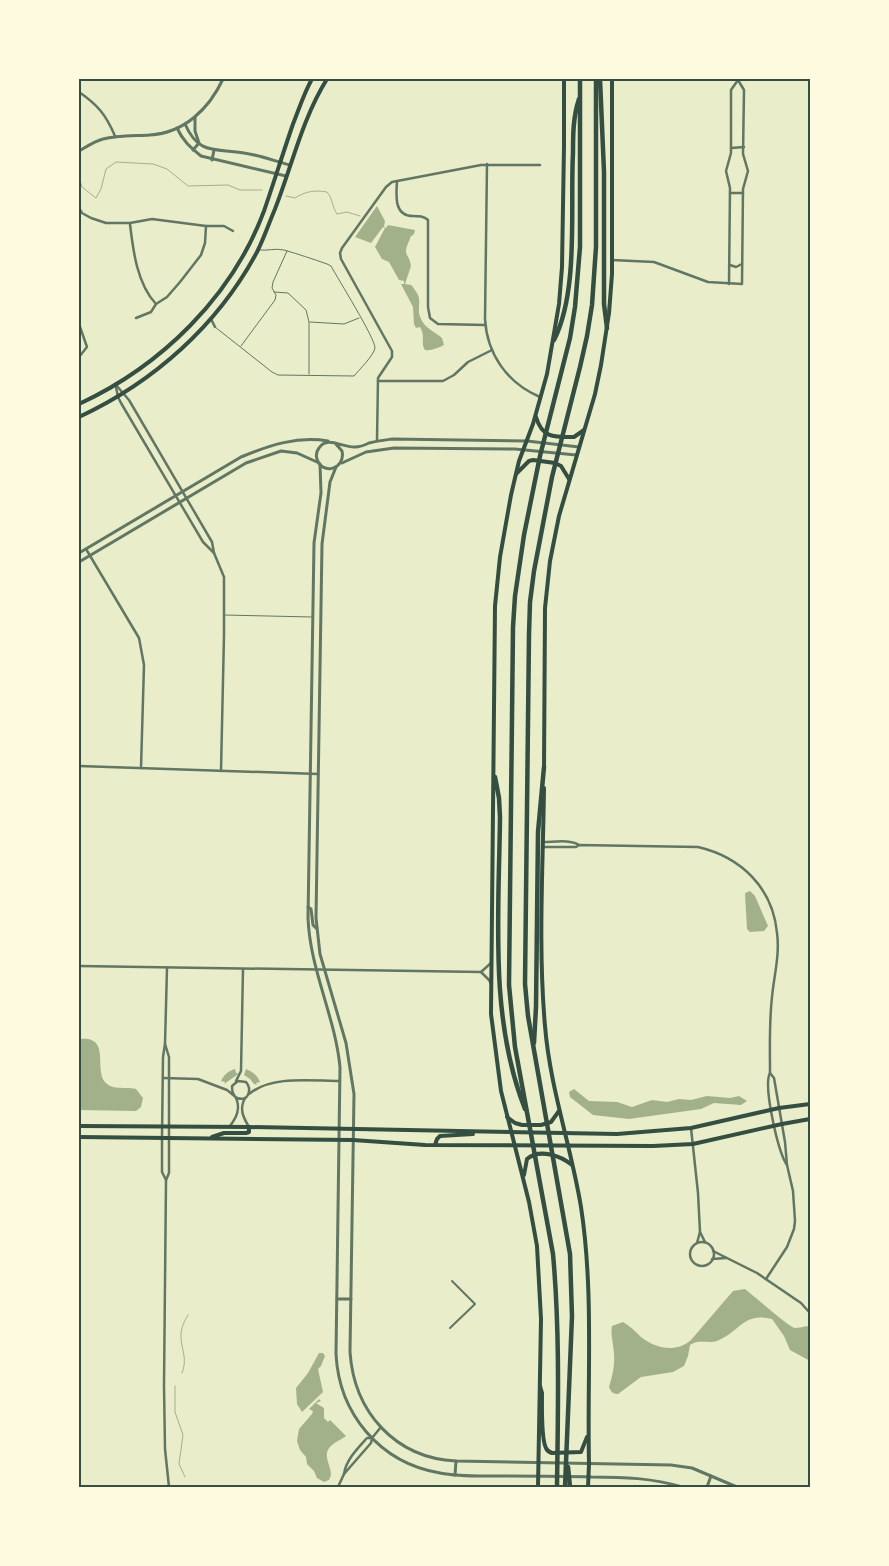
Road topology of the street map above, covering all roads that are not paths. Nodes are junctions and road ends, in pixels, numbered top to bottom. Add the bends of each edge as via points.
1 (223, 79) edge
2 (312, 79) edge
3 (327, 79) edge
4 (564, 79) edge
5 (580, 79) edge
6 (596, 79) edge
7 (600, 79) edge
8 (612, 79) edge
9 (738, 79) edge
10 (79, 92) edge
11 (580, 95) junction
12 (195, 116) junction
13 (185, 124) junction
14 (177, 128) junction
15 (115, 136) junction
16 (199, 143) junction
17 (730, 148) junction
18 (744, 148) junction
19 (193, 150) junction
20 (214, 150) junction
21 (79, 151) edge
22 (212, 160) junction
23 (280, 162) junction
24 (487, 164) junction
25 (540, 165) dead end
26 (290, 166) junction
27 (276, 173) junction
28 (286, 176) junction
29 (397, 181) junction
30 (730, 193) junction
31 (743, 193) junction
32 (79, 208) edge
33 (81, 213) edge
34 (130, 223) junction
35 (206, 226) junction
36 (233, 231) dead end
37 (249, 243) junction
38 (259, 250) junction
39 (287, 251) junction
40 (612, 260) junction
41 (743, 264) junction
42 (730, 265) junction
43 (730, 284) junction
44 (274, 292) junction
45 (156, 304) junction
46 (136, 318) dead end
47 (359, 318) junction
48 (211, 319) junction
49 (309, 322) junction
50 (79, 324) edge
51 (190, 326) junction
52 (486, 326) junction
53 (215, 327) joint
54 (607, 328) junction
55 (197, 333) junction
56 (554, 340) junction
57 (240, 347) junction
58 (492, 350) junction
59 (79, 357) edge
60 (309, 375) junction
61 (378, 381) junction
62 (116, 385) junction
63 (124, 393) junction
64 (118, 397) junction
65 (541, 397) junction
66 (79, 404) edge
67 (536, 415) junction
68 (79, 417) edge
69 (584, 429) junction
70 (433, 440) junction
71 (378, 441) junction
72 (527, 441) junction
73 (334, 443) junction
74 (579, 447) junction
75 (432, 448) junction
76 (524, 449) junction
77 (576, 455) junction
78 (319, 464) junction
79 (338, 466) junction
80 (516, 474) junction
81 (569, 479) junction
82 (182, 491) junction
83 (175, 495) junction
84 (187, 498) junction
85 (180, 502) junction
86 (316, 531) junction
87 (324, 532) junction
88 (86, 548) junction
89 (79, 553) edge
90 (214, 554) junction
91 (90, 555) junction
92 (79, 562) edge
93 (224, 615) junction
94 (312, 617) junction
95 (321, 617) junction
96 (79, 766) edge
97 (544, 767) junction
98 (141, 768) junction
99 (221, 770) junction
100 (310, 774) junction
101 (318, 774) junction
102 (495, 777) junction
103 (543, 842) junction
104 (580, 845) junction
105 (543, 847) junction
106 (308, 869) junction
107 (316, 869) junction
108 (308, 907) junction
109 (317, 928) junction
110 (492, 962) junction
111 (79, 966) edge
112 (167, 968) junction
113 (243, 969) junction
114 (316, 970) junction
115 (324, 970) junction
116 (481, 972) junction
117 (491, 984) junction
118 (343, 1031) junction
119 (335, 1034) junction
120 (165, 1044) junction
121 (533, 1050) junction
122 (241, 1071) junction
123 (770, 1074) junction
124 (163, 1078) junction
125 (169, 1078) junction
126 (340, 1081) junction
127 (235, 1083) junction
128 (247, 1083) junction
129 (221, 1087) junction
130 (260, 1088) junction
131 (234, 1095) junction
132 (248, 1095) junction
133 (810, 1104) edge
134 (238, 1107) junction
135 (242, 1107) junction
136 (779, 1108) junction
137 (771, 1110) junction
138 (558, 1111) junction
139 (508, 1117) junction
140 (810, 1119) edge
141 (529, 1120) junction
142 (782, 1124) junction
143 (775, 1125) junction
144 (79, 1126) edge
145 (163, 1126) junction
146 (169, 1126) junction
147 (230, 1126) junction
148 (249, 1127) junction
149 (691, 1128) junction
150 (340, 1129) junction
151 (354, 1129) junction
152 (480, 1132) junction
153 (511, 1132) junction
154 (565, 1133) junction
155 (79, 1137) edge
156 (162, 1137) junction
157 (168, 1137) junction
158 (210, 1138) junction
159 (339, 1140) junction
160 (353, 1140) junction
161 (693, 1144) junction
162 (435, 1145) junction
163 (515, 1146) junction
164 (568, 1146) junction
165 (572, 1165) junction
166 (787, 1165) junction
167 (166, 1180) junction
168 (523, 1180) junction
169 (700, 1232) junction
170 (705, 1242) junction
171 (697, 1243) junction
172 (713, 1251) junction
173 (727, 1258) junction
174 (712, 1259) junction
175 (766, 1279) junction
176 (452, 1281) dead end
177 (336, 1299) junction
178 (351, 1299) junction
179 (810, 1313) edge
180 (450, 1328) dead end
181 (539, 1382) junction
182 (381, 1427) junction
183 (588, 1433) junction
184 (372, 1438) junction
185 (567, 1441) junction
186 (456, 1461) junction
187 (538, 1463) junction
188 (589, 1464) junction
189 (344, 1474) junction
190 (456, 1475) junction
191 (538, 1476) junction
192 (710, 1476) junction
193 (588, 1477) junction
194 (170, 1487) edge
195 (338, 1487) edge
196 (538, 1487) edge
197 (550, 1487) edge
198 (557, 1487) edge
199 (565, 1487) edge
200 (570, 1487) edge
201 (577, 1487) edge
202 (588, 1487) edge
203 (682, 1487) edge
204 (707, 1487) edge
205 (737, 1487) edge

1 - 12 street via 204,110
2 - 23 main road
3 - 26 main road
4 - 56 main road via 562,267
5 - 11 highway
6 - 121 highway via 596,247 587,336 552,477 534,572 529,634 525,977
7 - 54 highway via 604,172 603,282
8 - 40 main road
9 - 17 street via 731,90
9 - 18 street via 744,90
10 - 15 street via 103,112
11 - 56 highway via 575,113 569,281
11 - 141 highway via 578,278 570,338 536,475 518,566 513,627 510,985 515,1047
12 - 13 street
12 - 16 street
13 - 14 street
13 - 16 street
14 - 15 street via 160,134
14 - 19 street
15 - 21 street
16 - 19 street
16 - 20 street
17 - 18 street
17 - 30 street via 726,171
18 - 31 street via 748,172
19 - 22 street
20 - 22 street
20 - 23 street via 246,153
22 - 27 street
23 - 26 street
23 - 27 main road
24 - 25 street
24 - 29 street
24 - 52 street
26 - 28 main road
27 - 28 street
27 - 37 main road
28 - 38 main road
29 - 52 street via 396,201 401,212 428,220 430,318 438,324
29 - 61 street via 386,187 340,253 392,351 392,357 380,372
30 - 31 street
30 - 42 street
31 - 41 street
32 - 33 street
33 - 34 street via 106,222
34 - 35 street via 152,220
34 - 45 street via 140,274
35 - 36 street via 224,226
35 - 45 street via 200,255 167,297
37 - 38 main road
37 - 51 main road via 219,293
38 - 39 lane
38 - 48 main road
39 - 44 lane via 273,282
39 - 47 lane via 331,266
40 - 43 street via 654,262 697,279
40 - 54 main road
41 - 42 street
41 - 43 street via 742,284
42 - 43 street
44 - 49 lane via 288,294 306,310
44 - 57 lane via 275,300
45 - 46 street via 152,312
47 - 49 lane via 344,324
47 - 60 lane via 368,330 374,350 354,376
48 - 53 street
48 - 55 main road
49 - 60 lane
50 - 59 street via 87,347
51 - 55 main road
51 - 62 main road via 141,369
52 - 58 street
53 - 57 lane
54 - 69 main road
55 - 63 main road via 174,356
56 - 65 main road
57 - 60 lane via 272,372
58 - 61 street via 468,362 443,381
58 - 65 street via 498,363 513,380
61 - 71 street
62 - 63 street
62 - 64 street
62 - 66 main road
63 - 64 main road
63 - 82 street
64 - 68 main road
64 - 83 street
65 - 67 main road
67 - 69 main road via 544,433 574,437
67 - 72 main road
69 - 74 main road
70 - 71 street
70 - 72 street
70 - 75 street
71 - 73 street via 354,448
72 - 74 street
72 - 76 main road
73 - 78 street via 324,443 318,448
73 - 79 street via 343,453
73 - 82 street via 309,440 269,445
74 - 77 main road
75 - 76 street
75 - 79 street via 377,449 359,454
76 - 77 street
76 - 80 main road
77 - 81 main road
78 - 79 street via 329,469
78 - 84 street via 298,453 275,452 246,463
78 - 86 street via 322,493
79 - 87 street via 330,478
80 - 81 main road via 533,460 561,466
80 - 102 main road via 501,550 495,606
81 - 97 main road via 555,533 547,588
82 - 83 street
82 - 84 street
83 - 85 street
83 - 88 street
84 - 85 street
84 - 90 street via 212,542
85 - 90 street via 203,542
85 - 91 street
86 - 87 street
86 - 94 street
87 - 95 street
88 - 89 street
88 - 91 street
90 - 93 street via 224,577
91 - 92 street
91 - 98 street via 141,646 144,664
93 - 94 lane
93 - 99 street
94 - 95 street
94 - 100 street
95 - 101 street
96 - 98 street
97 - 103 main road
97 - 121 highway via 538,832
98 - 99 street
99 - 100 street
100 - 101 street
100 - 106 street
101 - 107 street
102 - 110 main road
102 - 141 highway via 500,817 500,983 512,1069
103 - 104 street via 576,842
103 - 105 main road
104 - 105 street
104 - 123 street via 698,847 732,859 754,878 773,909 777,934
105 - 138 main road via 542,999
106 - 107 street
106 - 108 street
107 - 109 street
108 - 109 street
108 - 114 street via 309,938
109 - 115 street
110 - 116 street
110 - 117 main road
111 - 112 street
112 - 113 street
112 - 120 street
113 - 114 street
113 - 122 street
114 - 115 street
114 - 119 street
115 - 116 street
115 - 118 street
116 - 117 street
117 - 139 main road via 493,1038
118 - 119 street
118 - 151 street via 352,1080
119 - 126 street
120 - 124 street
120 - 125 street
121 - 185 highway via 570,1254 572,1316
122 - 127 street
122 - 128 street
123 - 136 street via 774,1078
123 - 137 street via 767,1078
124 - 125 street
124 - 145 street
125 - 129 street via 198,1080
125 - 146 street
126 - 130 street via 285,1081
126 - 150 street
127 - 128 street via 241,1080
127 - 129 street
127 - 131 street
128 - 130 street
128 - 132 street
129 - 131 street
130 - 132 street
131 - 132 street via 241,1098
131 - 134 street
132 - 135 street
133 - 136 main road
134 - 135 street
134 - 147 street
135 - 148 street via 242,1116
136 - 137 main road
136 - 142 street
137 - 143 street
137 - 149 main road
138 - 139 main road via 551,1122 541,1125 518,1124
138 - 154 main road
139 - 153 main road
140 - 142 main road
141 - 198 highway via 556,1285
142 - 143 main road
142 - 166 street
143 - 161 main road
143 - 166 street via 782,1158
144 - 145 main road
145 - 146 main road
145 - 156 street
146 - 147 main road
146 - 157 street
147 - 148 main road
148 - 150 main road
148 - 158 main road via 246,1133 224,1133
149 - 154 main road via 617,1134
149 - 161 street
150 - 151 main road
150 - 159 street
151 - 152 main road
151 - 160 street
152 - 153 main road
152 - 162 main road via 466,1136 440,1136
153 - 154 main road
153 - 163 main road
154 - 164 main road
155 - 156 main road
156 - 157 main road
156 - 167 street via 162,1172
157 - 158 main road
157 - 167 street via 169,1173
158 - 159 main road
159 - 160 main road
159 - 177 street
160 - 162 main road
160 - 178 street
161 - 164 main road
161 - 169 street
162 - 163 main road
163 - 164 main road
163 - 168 main road
164 - 165 main road
165 - 168 main road via 558,1156 536,1154 527,1159
165 - 183 main road via 581,1208 588,1292
166 - 175 street via 793,1191 794,1229 787,1247
167 - 194 street via 164,1386 165,1449
168 - 181 main road via 537,1246 541,1320
169 - 170 street
169 - 171 street
170 - 171 street
170 - 172 street
171 - 174 street via 690,1251 692,1261 701,1266
172 - 173 street
172 - 174 street
173 - 174 street
173 - 175 street
175 - 179 street via 800,1302
176 - 180 street via 475,1304
177 - 178 street
177 - 184 street via 336,1354 340,1383 353,1415
178 - 182 street via 353,1375 367,1410
181 - 183 main road via 548,1451 581,1452
181 - 187 main road
182 - 184 street
182 - 186 street via 415,1452
183 - 188 main road
184 - 189 street
184 - 189 street via 367,1438 350,1459
184 - 190 street via 406,1463
185 - 199 highway
185 - 200 highway
186 - 187 street
186 - 190 street
187 - 188 street
187 - 191 main road
188 - 192 street via 671,1465 692,1468
188 - 193 main road
189 - 195 street
190 - 191 street
191 - 193 street
191 - 196 main road
192 - 204 street
192 - 205 street
193 - 202 main road
193 - 203 street via 635,1478
197 - 201 main road

